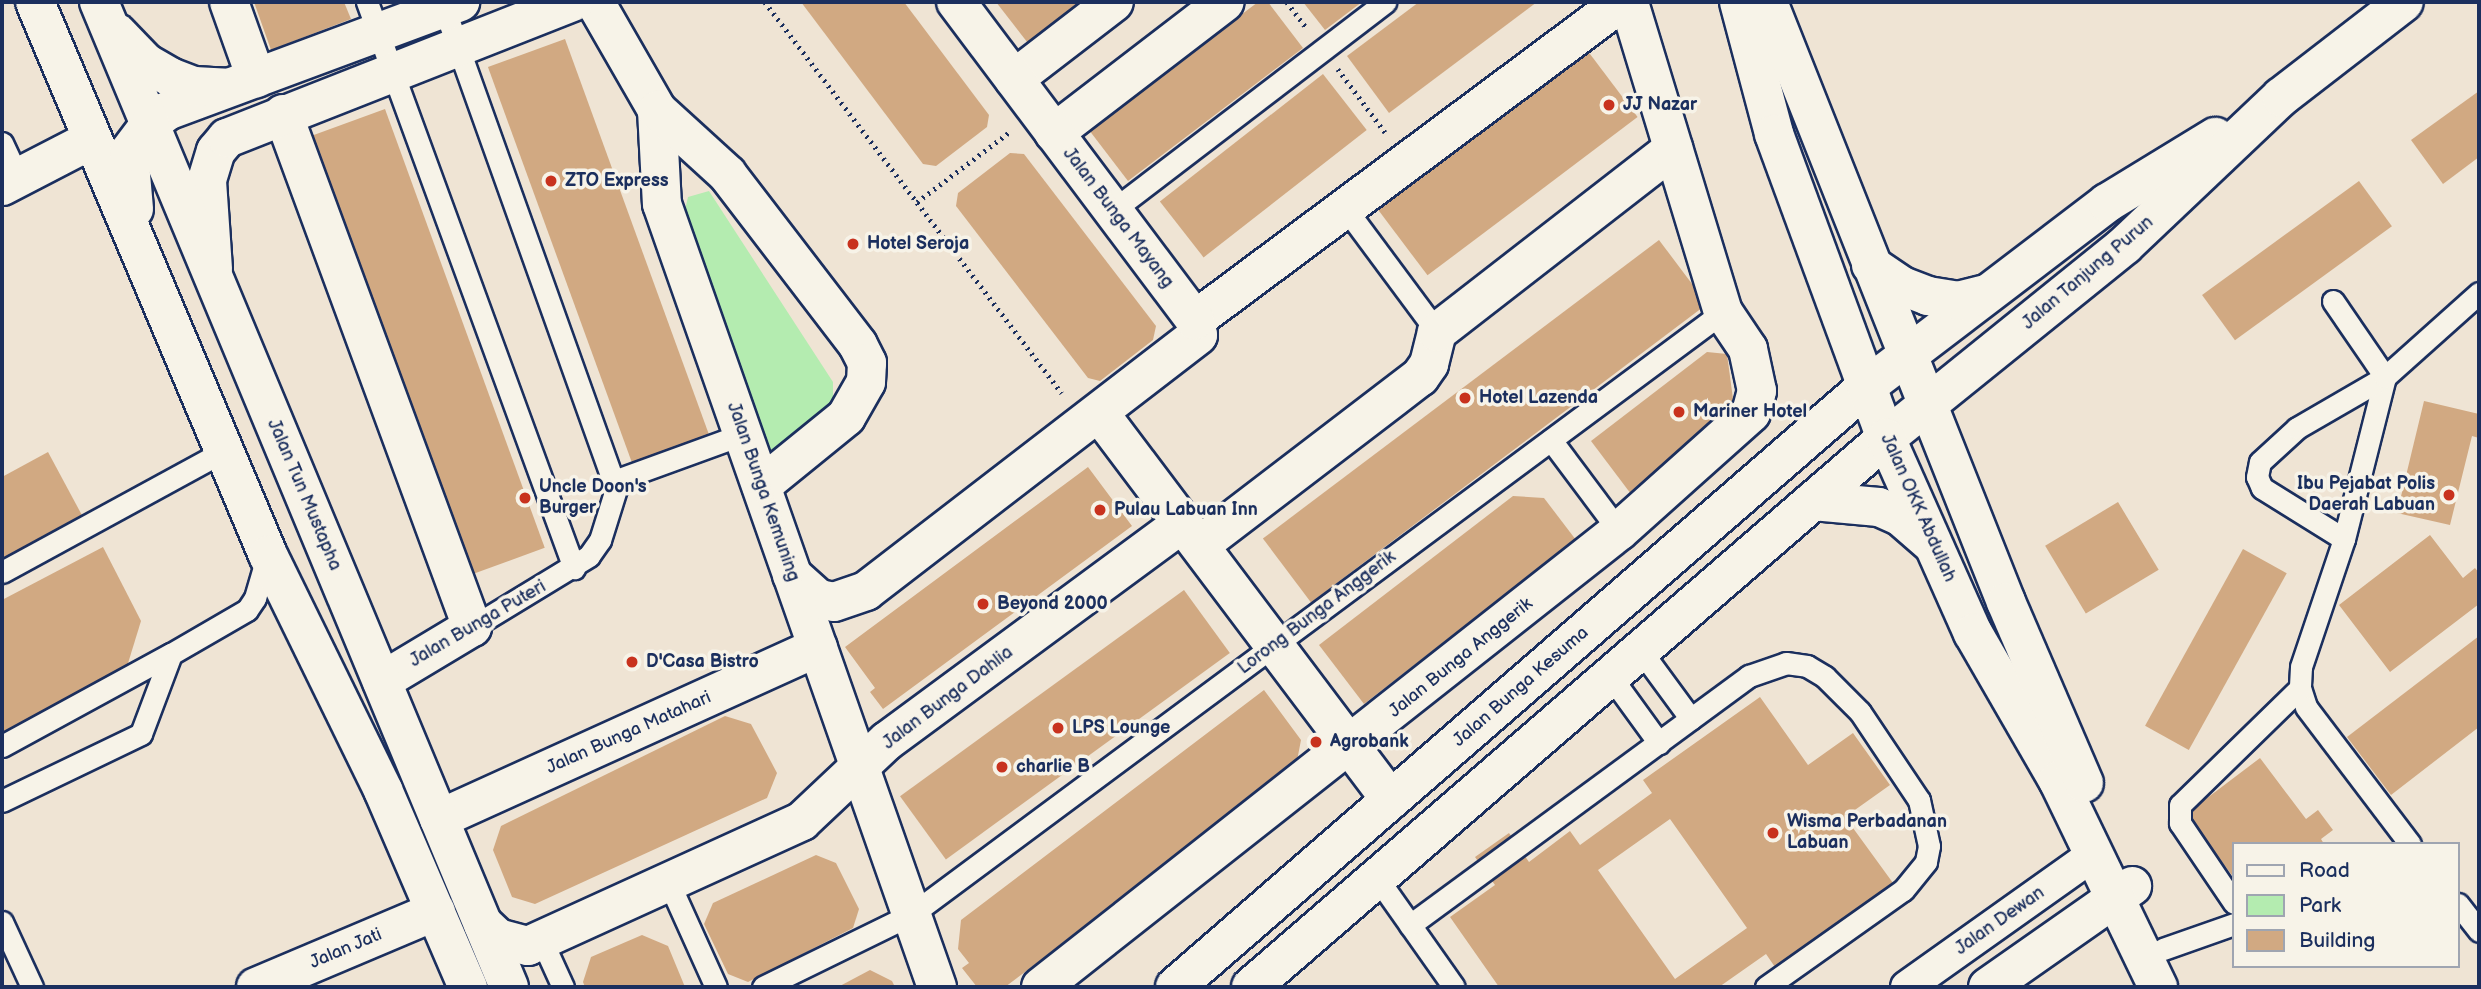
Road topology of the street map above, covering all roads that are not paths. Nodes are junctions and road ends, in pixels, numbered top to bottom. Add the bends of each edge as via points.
1 (35, 2) edge
2 (229, 2) edge
3 (573, 2) edge
4 (595, 2) edge
5 (956, 2) edge
6 (1114, 2) edge
7 (1224, 2) edge
8 (1385, 2) edge
9 (1622, 2) edge
10 (1629, 2) edge
11 (1739, 2) edge
12 (1768, 2) edge
13 (2404, 2) edge
14 (100, 3) edge
15 (449, 4) edge
16 (372, 17) edge
17 (458, 46) junction
18 (392, 72) junction
19 (1014, 79) junction
20 (242, 83) junction
21 (2281, 97) junction
22 (657, 110) junction
23 (283, 114) junction
24 (1046, 122) junction
25 (150, 124) junction
26 (93, 139) junction
27 (2, 143) edge
28 (1673, 149) junction
29 (10, 181) edge
30 (1345, 208) junction
31 (1112, 211) junction
32 (140, 251) junction
33 (1871, 264) junction
34 (214, 280) junction
35 (2479, 293) edge
36 (1987, 294) junction
37 (2333, 300) dead end
38 (1723, 312) junction
39 (1195, 320) junction
40 (1437, 332) junction
41 (1906, 355) junction
42 (2385, 377) junction
43 (1867, 386) junction
44 (1928, 406) junction
45 (1093, 419) junction
46 (743, 434) junction
47 (1886, 438) junction
48 (1550, 440) junction
49 (224, 451) junction
50 (614, 481) junction
51 (761, 486) junction
52 (1813, 501) junction
53 (1619, 531) junction
54 (1191, 534) junction
55 (2344, 539) junction
56 (1935, 547) junction
57 (268, 555) junction
58 (574, 568) junction
59 (2, 572) edge
60 (792, 575) junction
61 (472, 627) junction
62 (1275, 645) junction
63 (818, 647) junction
64 (1641, 651) junction
65 (172, 654) junction
66 (1611, 677) junction
67 (382, 681) junction
68 (2300, 688) junction
69 (1691, 719) junction
70 (1659, 743) junction
71 (2, 746) edge
72 (1350, 746) junction
73 (860, 768) junction
74 (1391, 800) junction
75 (2, 801) edge
76 (439, 819) junction
77 (2408, 842) edge
78 (2094, 855) junction
79 (1377, 878) junction
80 (669, 883) junction
81 (2124, 891) junction
82 (2232, 900) edge
83 (436, 911) junction
84 (912, 914) junction
85 (2, 922) edge
86 (483, 923) junction
87 (1410, 925) junction
88 (2232, 925) edge
89 (542, 942) junction
90 (2163, 949) junction
91 (32, 987) edge
92 (256, 987) edge
93 (468, 987) edge
94 (509, 987) edge
95 (563, 987) edge
96 (716, 987) edge
97 (762, 987) edge
98 (937, 987) edge
99 (1041, 987) edge
100 (1175, 987) edge
101 (1251, 987) edge
102 (1454, 987) edge
103 (1766, 987) edge
104 (1907, 987) edge
105 (1988, 987) edge
106 (2158, 987) edge
107 (2181, 987) edge

1 - 26 street
2 - 20 street
3 - 17 street
4 - 22 street, Jalan Bunga Kemuning
5 - 19 street, Jalan Bunga Mayang
6 - 19 street
7 - 24 street
8 - 31 lane
9 - 30 street
10 - 28 street
11 - 43 street, Jalan OKK Abdullah via 1774,134
12 - 33 street, Jalan OKK Abdullah
13 - 21 street, Jalan Tanjung Purun
14 - 20 street via 127,46 146,63 194,86
14 - 25 street, Jalan Tun Mustapha
15 - 16 street
15 - 17 lane
16 - 18 lane
16 - 20 street
17 - 18 street
17 - 50 lane
18 - 23 street
18 - 58 lane
19 - 24 street, Jalan Bunga Mayang
20 - 25 street via 167,111
21 - 36 street, Jalan Tanjung Purun via 2107,203
21 - 44 street, Jalan Tanjung Purun via 2125,245
22 - 46 street, Jalan Bunga Kemuning via 662,204
22 - 51 street via 727,174 859,345 867,363 866,382 846,417
23 - 34 street via 228,138 209,165
23 - 61 street
24 - 31 street, Jalan Bunga Mayang
25 - 32 street via 132,145 129,158
25 - 34 street, Jalan Tun Mustapha
26 - 29 street
26 - 32 street
27 - 29 lane
28 - 38 street
28 - 40 street
30 - 39 street
30 - 40 lane
31 - 39 street, Jalan Bunga Mayang
32 - 49 street
33 - 36 street via 1902,286 1928,296 1958,301
33 - 41 street, Jalan OKK Abdullah
34 - 67 street, Jalan Tun Mustapha
35 - 42 lane
36 - 41 street, Jalan Tanjung Purun
37 - 42 lane
38 - 48 lane, Lorong Bunga Anggerik
38 - 53 street, Jalan Bunga Anggerik via 1748,349 1757,391 1755,406
39 - 45 street via 1194,342
40 - 54 street, Jalan Bunga Dahlia via 1429,364 1420,377
41 - 43 street, Jalan Tanjung Purun
41 - 44 street, Jalan OKK Abdullah
42 - 55 lane
42 - 55 lane via 2297,428 2260,462 2257,477 2262,488
43 - 47 street, Jalan OKK Abdullah
43 - 74 street, Jalan Bunga Kesuma
44 - 47 street, Jalan Tanjung Purun
44 - 81 street, Jalan OKK Abdullah
45 - 54 street
45 - 60 street via 851,599 819,599
46 - 50 lane
46 - 51 street, Jalan Bunga Kemuning
47 - 52 street
47 - 56 street, Jalan OKK Abdullah
48 - 53 lane
48 - 62 lane, Lorong Bunga Anggerik
49 - 57 street
49 - 59 lane
50 - 58 lane, Jalan Bunga Puteri via 614,497 600,540
51 - 60 street, Jalan Bunga Kemuning
52 - 56 street via 1879,507 1901,517
52 - 64 street
53 - 72 street, Jalan Bunga Anggerik
54 - 62 street
54 - 73 street, Jalan Bunga Dahlia via 887,741
55 - 68 lane via 2301,667
56 - 78 street, Jalan OKK Abdullah via 1973,633 2058,780
57 - 65 lane via 247,610
57 - 83 street
58 - 61 lane, Jalan Bunga Puteri
60 - 63 street, Jalan Bunga Kemuning
61 - 67 street, Jalan Bunga Puteri
62 - 72 street
62 - 84 lane, Lorong Bunga Anggerik
63 - 73 street, Jalan Bunga Kemuning
63 - 76 street, Jalan Bunga Matahari
64 - 66 street
64 - 69 lane
65 - 71 lane
65 - 75 lane via 141,734
66 - 70 lane
66 - 79 street
67 - 76 street, Jalan Tun Mustapha
68 - 77 lane via 2306,707
68 - 82 lane via 2180,805 2180,823
69 - 70 lane
69 - 103 lane via 1759,672 1786,663 1807,666 1835,685 1860,712 1906,777 1927,825 1929,846 1916,877
70 - 87 lane
72 - 74 street
72 - 99 street, Jalan Bunga Anggerik
73 - 80 street, Jalan Bunga Dahlia via 802,821
73 - 84 street, Jalan Bunga Kemuning
74 - 100 street, Jalan Bunga Kesuma
76 - 86 street, Jalan Tun Mustapha
78 - 81 street, Jalan OKK Abdullah
78 - 104 street, Jalan Dewan
79 - 87 lane
79 - 101 street
80 - 89 street, Jalan Bunga Dahlia
80 - 96 lane
81 - 90 street, Jalan OKK Abdullah
81 - 105 street
81 - 106 street, Jalan OKK Abdullah
83 - 92 street, Jalan Jati
83 - 93 street
84 - 97 lane, Lorong Bunga Anggerik
84 - 98 street, Jalan Bunga Kemuning
85 - 91 lane
86 - 89 street, Jalan Bunga Dahlia via 513,945
86 - 94 street, Jalan Tun Mustapha
87 - 102 lane
88 - 90 lane
89 - 95 lane
90 - 107 street, Jalan OKK Abdullah

